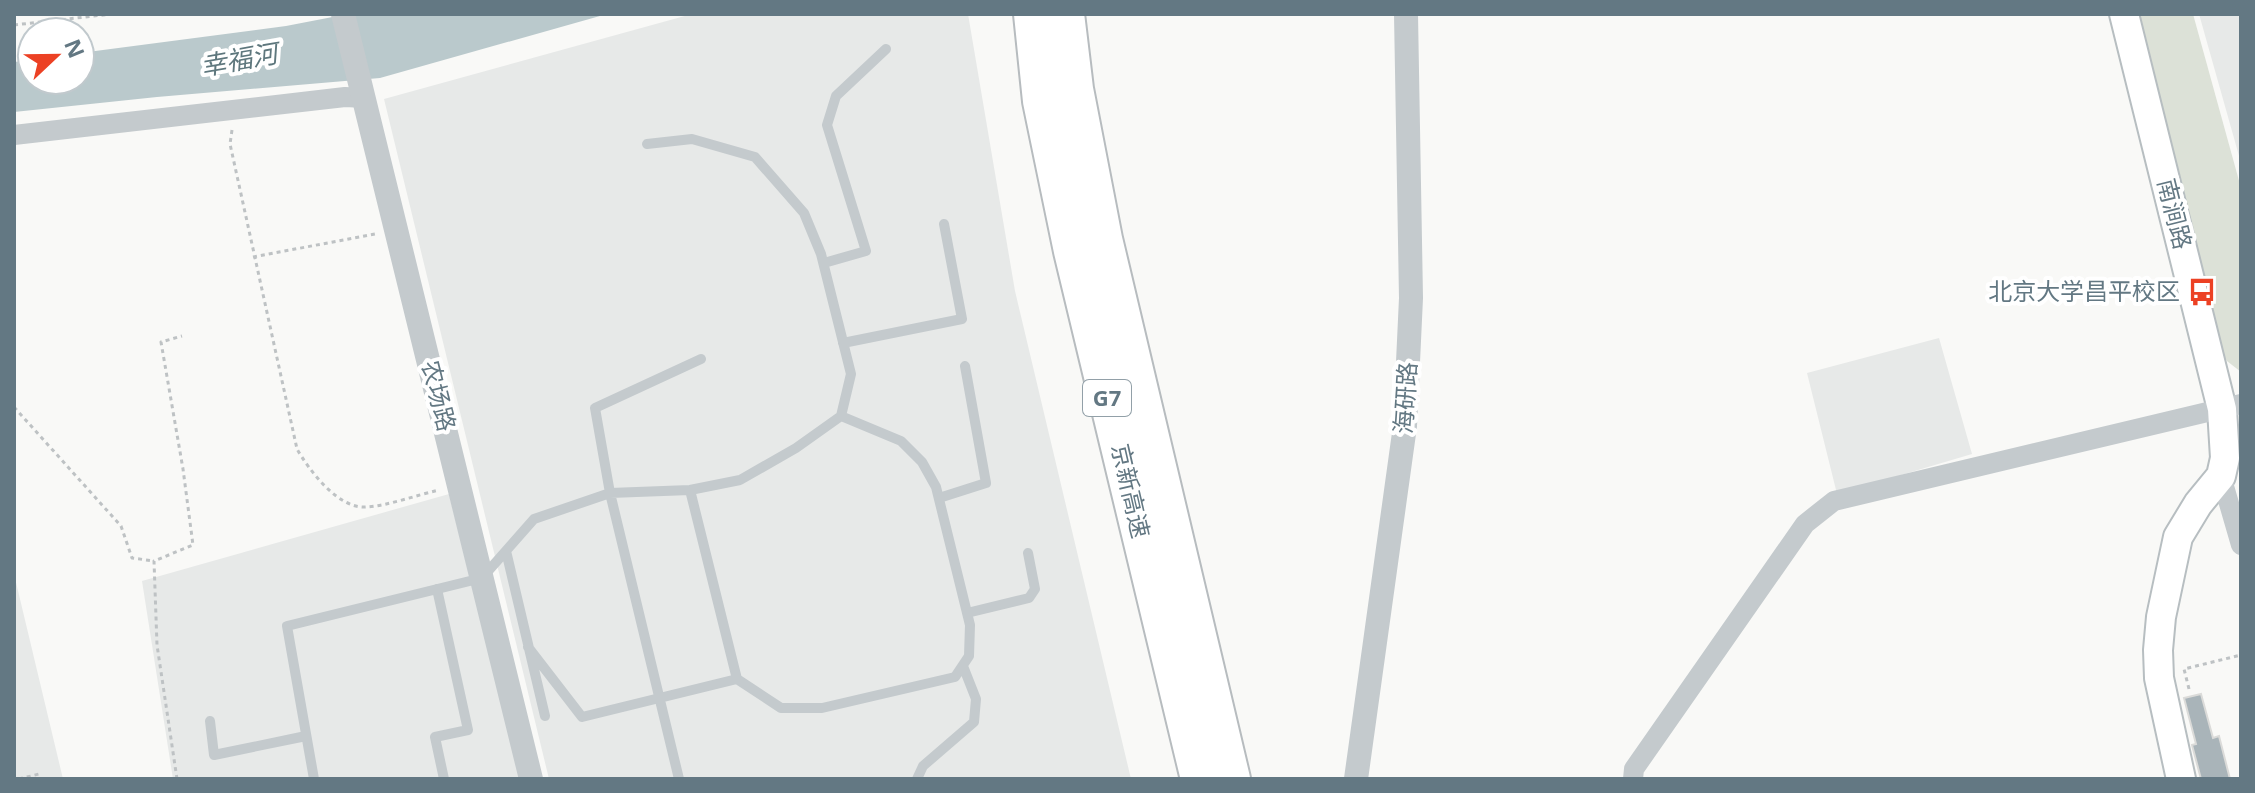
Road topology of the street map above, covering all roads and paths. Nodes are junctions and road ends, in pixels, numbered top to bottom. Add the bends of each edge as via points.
1 (112, 14) edge
2 (343, 14) edge
3 (1032, 14) edge
4 (1066, 14) edge
5 (1406, 14) edge
6 (2124, 14) edge
7 (14, 25) edge
8 (886, 49) dead end
9 (364, 95) junction
10 (235, 110) junction
11 (14, 135) edge
12 (647, 144) dead end
13 (944, 224) dead end
14 (397, 230) junction
15 (253, 257) junction
16 (824, 263) junction
17 (182, 336) dead end
18 (843, 343) junction
19 (701, 359) dead end
20 (965, 366) dead end
21 (2232, 406) edge
22 (14, 407) edge
23 (841, 416) junction
24 (2221, 476) junction
25 (459, 485) junction
26 (690, 490) junction
27 (610, 493) junction
28 (939, 498) junction
29 (2241, 545) edge
30 (506, 551) junction
31 (1028, 553) dead end
32 (154, 561) junction
33 (482, 578) junction
34 (437, 589) junction
35 (967, 613) junction
36 (528, 647) junction
37 (2241, 655) edge
38 (963, 666) junction
39 (737, 679) junction
40 (2189, 689) dead end
41 (660, 699) junction
42 (545, 716) dead end
43 (210, 721) dead end
44 (306, 736) junction
45 (39, 774) dead end
46 (19, 779) edge
47 (177, 779) edge
48 (314, 779) edge
49 (444, 779) edge
50 (531, 779) edge
51 (679, 779) edge
52 (917, 779) edge
53 (1199, 779) edge
54 (1232, 779) edge
55 (1356, 779) edge
56 (1633, 779) edge
57 (2181, 779) edge

1 - 7 path
2 - 9 street, 农场路
3 - 53 highway, 京新高速 / G7 via 1041,101 1072,251
4 - 54 highway, 京新高速 / G7 via 1104,239
5 - 55 street, 海研路 via 1411,298 1405,426
6 - 21 main road, 南涧路
8 - 16 lane via 836,96 827,125 866,251
9 - 10 street
9 - 14 street, 农场路
10 - 11 street
10 - 15 path via 230,144
12 - 16 lane via 692,139 755,157 804,213
13 - 18 lane via 962,319
14 - 15 path
14 - 25 street, 农场路
15 - 25 path via 297,449 310,472 345,503 364,508
16 - 18 lane
17 - 32 path via 161,342 193,545
18 - 23 lane via 851,374
19 - 27 lane via 595,408
20 - 28 lane via 986,483
21 - 24 main road, 南涧路
21 - 56 street via 1834,501 1805,524 1634,769
22 - 32 path via 121,526 132,558
23 - 26 lane via 740,480
23 - 28 lane via 901,441 922,462
24 - 29 street
24 - 57 main road via 2178,537 2161,617 2159,678
25 - 33 street, 农场路
26 - 27 lane
26 - 39 lane
27 - 30 lane via 534,519
27 - 41 lane
28 - 35 lane
30 - 33 lane
30 - 36 lane
31 - 35 lane via 1035,589 1029,598
32 - 47 path via 157,645
33 - 34 lane
33 - 50 street, 农场路
34 - 44 lane via 287,626
34 - 49 lane via 468,730 435,737
35 - 38 lane via 969,656
36 - 41 lane via 582,717
36 - 42 lane
37 - 40 path via 2184,669
38 - 39 lane via 955,677 822,708 781,708
38 - 52 lane via 976,699 974,722 923,766
39 - 41 lane
41 - 51 lane
43 - 44 lane via 214,755
44 - 48 lane
45 - 46 path

